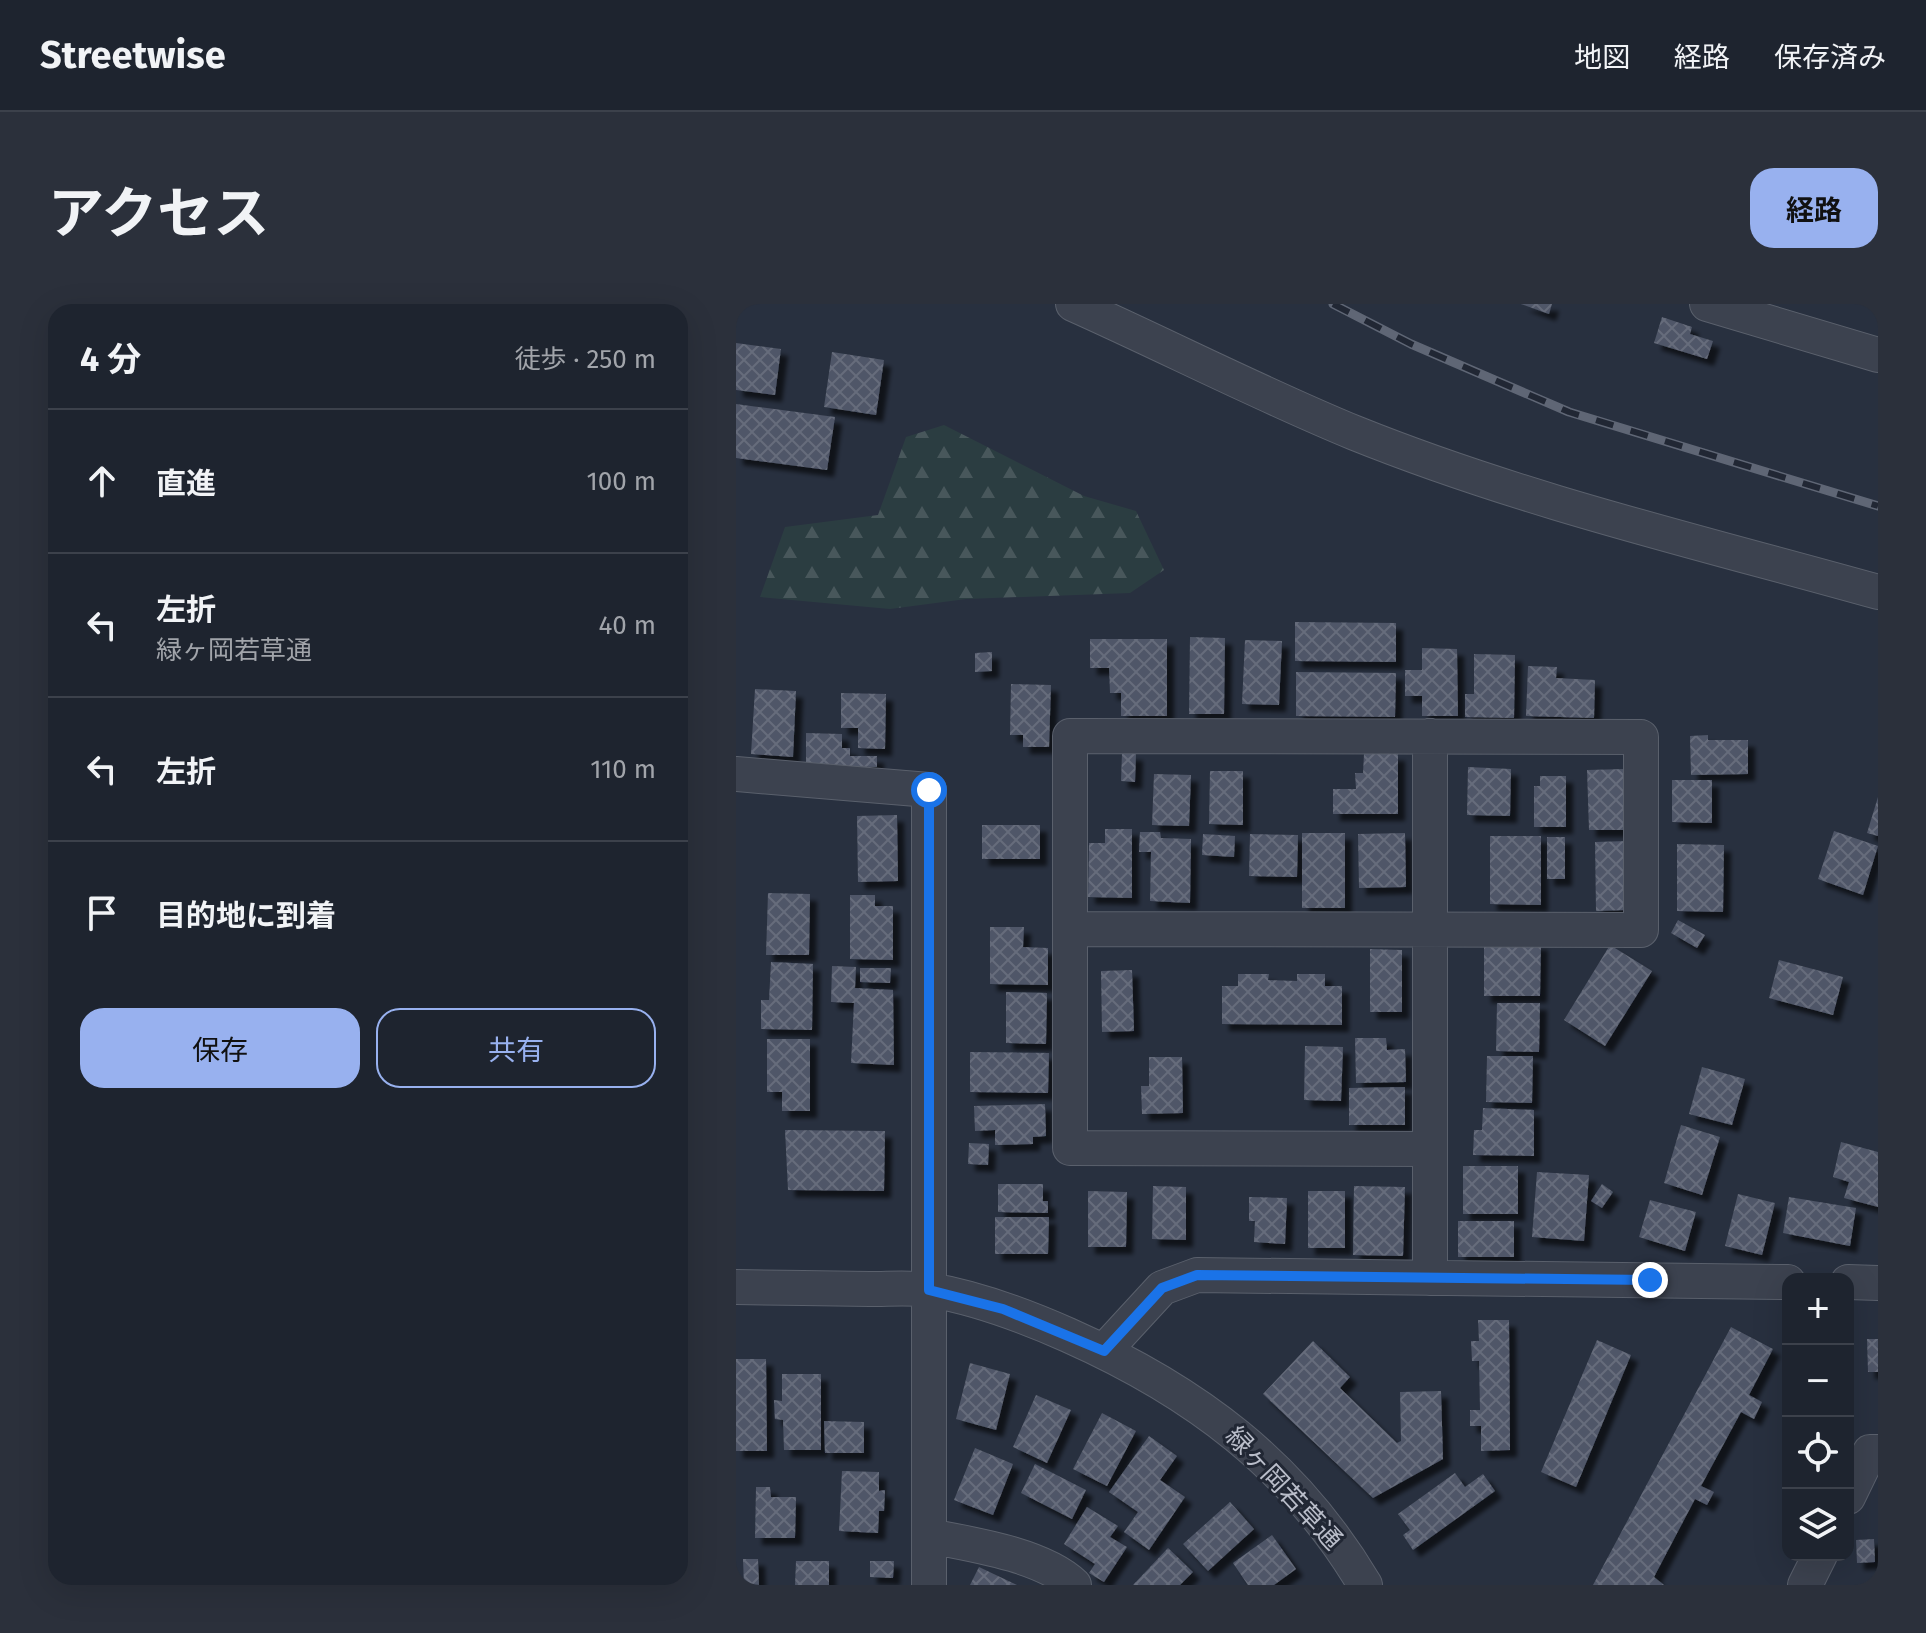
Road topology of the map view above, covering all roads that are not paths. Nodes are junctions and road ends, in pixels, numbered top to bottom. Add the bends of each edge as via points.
1 (1073, 304) edge
2 (1707, 304) edge
3 (1878, 355) edge
4 (1878, 592) edge
5 (1430, 736) junction
6 (736, 774) edge
7 (1071, 929) junction
8 (1431, 930) junction
9 (1430, 1149) junction
10 (1430, 1278) junction
11 (1782, 1282) edge
12 (1854, 1282) edge
13 (1878, 1283) edge
14 (736, 1287) edge
15 (929, 1290) junction
16 (1104, 1351) junction
17 (1878, 1452) edge
18 (1852, 1489) edge
19 (929, 1536) junction
20 (1817, 1561) edge
21 (929, 1585) edge
22 (1074, 1585) edge
23 (1365, 1585) edge
24 (1805, 1585) edge

1 - 4 street via 1370,438 1498,483 1782,569
2 - 3 street
5 - 7 street via 1070,736
5 - 8 street
5 - 8 street via 1641,737 1641,930
6 - 15 street via 929,790
7 - 8 street
7 - 9 street via 1070,1148
8 - 9 street
9 - 10 street
10 - 11 street
10 - 16 street via 1197,1275 1162,1288
12 - 13 street
14 - 15 street, 緑ヶ岡若草通
15 - 16 street, 緑ヶ岡若草通 via 1003,1309
15 - 19 street
16 - 23 street, 緑ヶ岡若草通 via 1160,1379 1223,1423 1279,1474 1345,1552
17 - 18 street via 1870,1452
19 - 21 street
19 - 22 street via 987,1547 1063,1575
20 - 24 street

